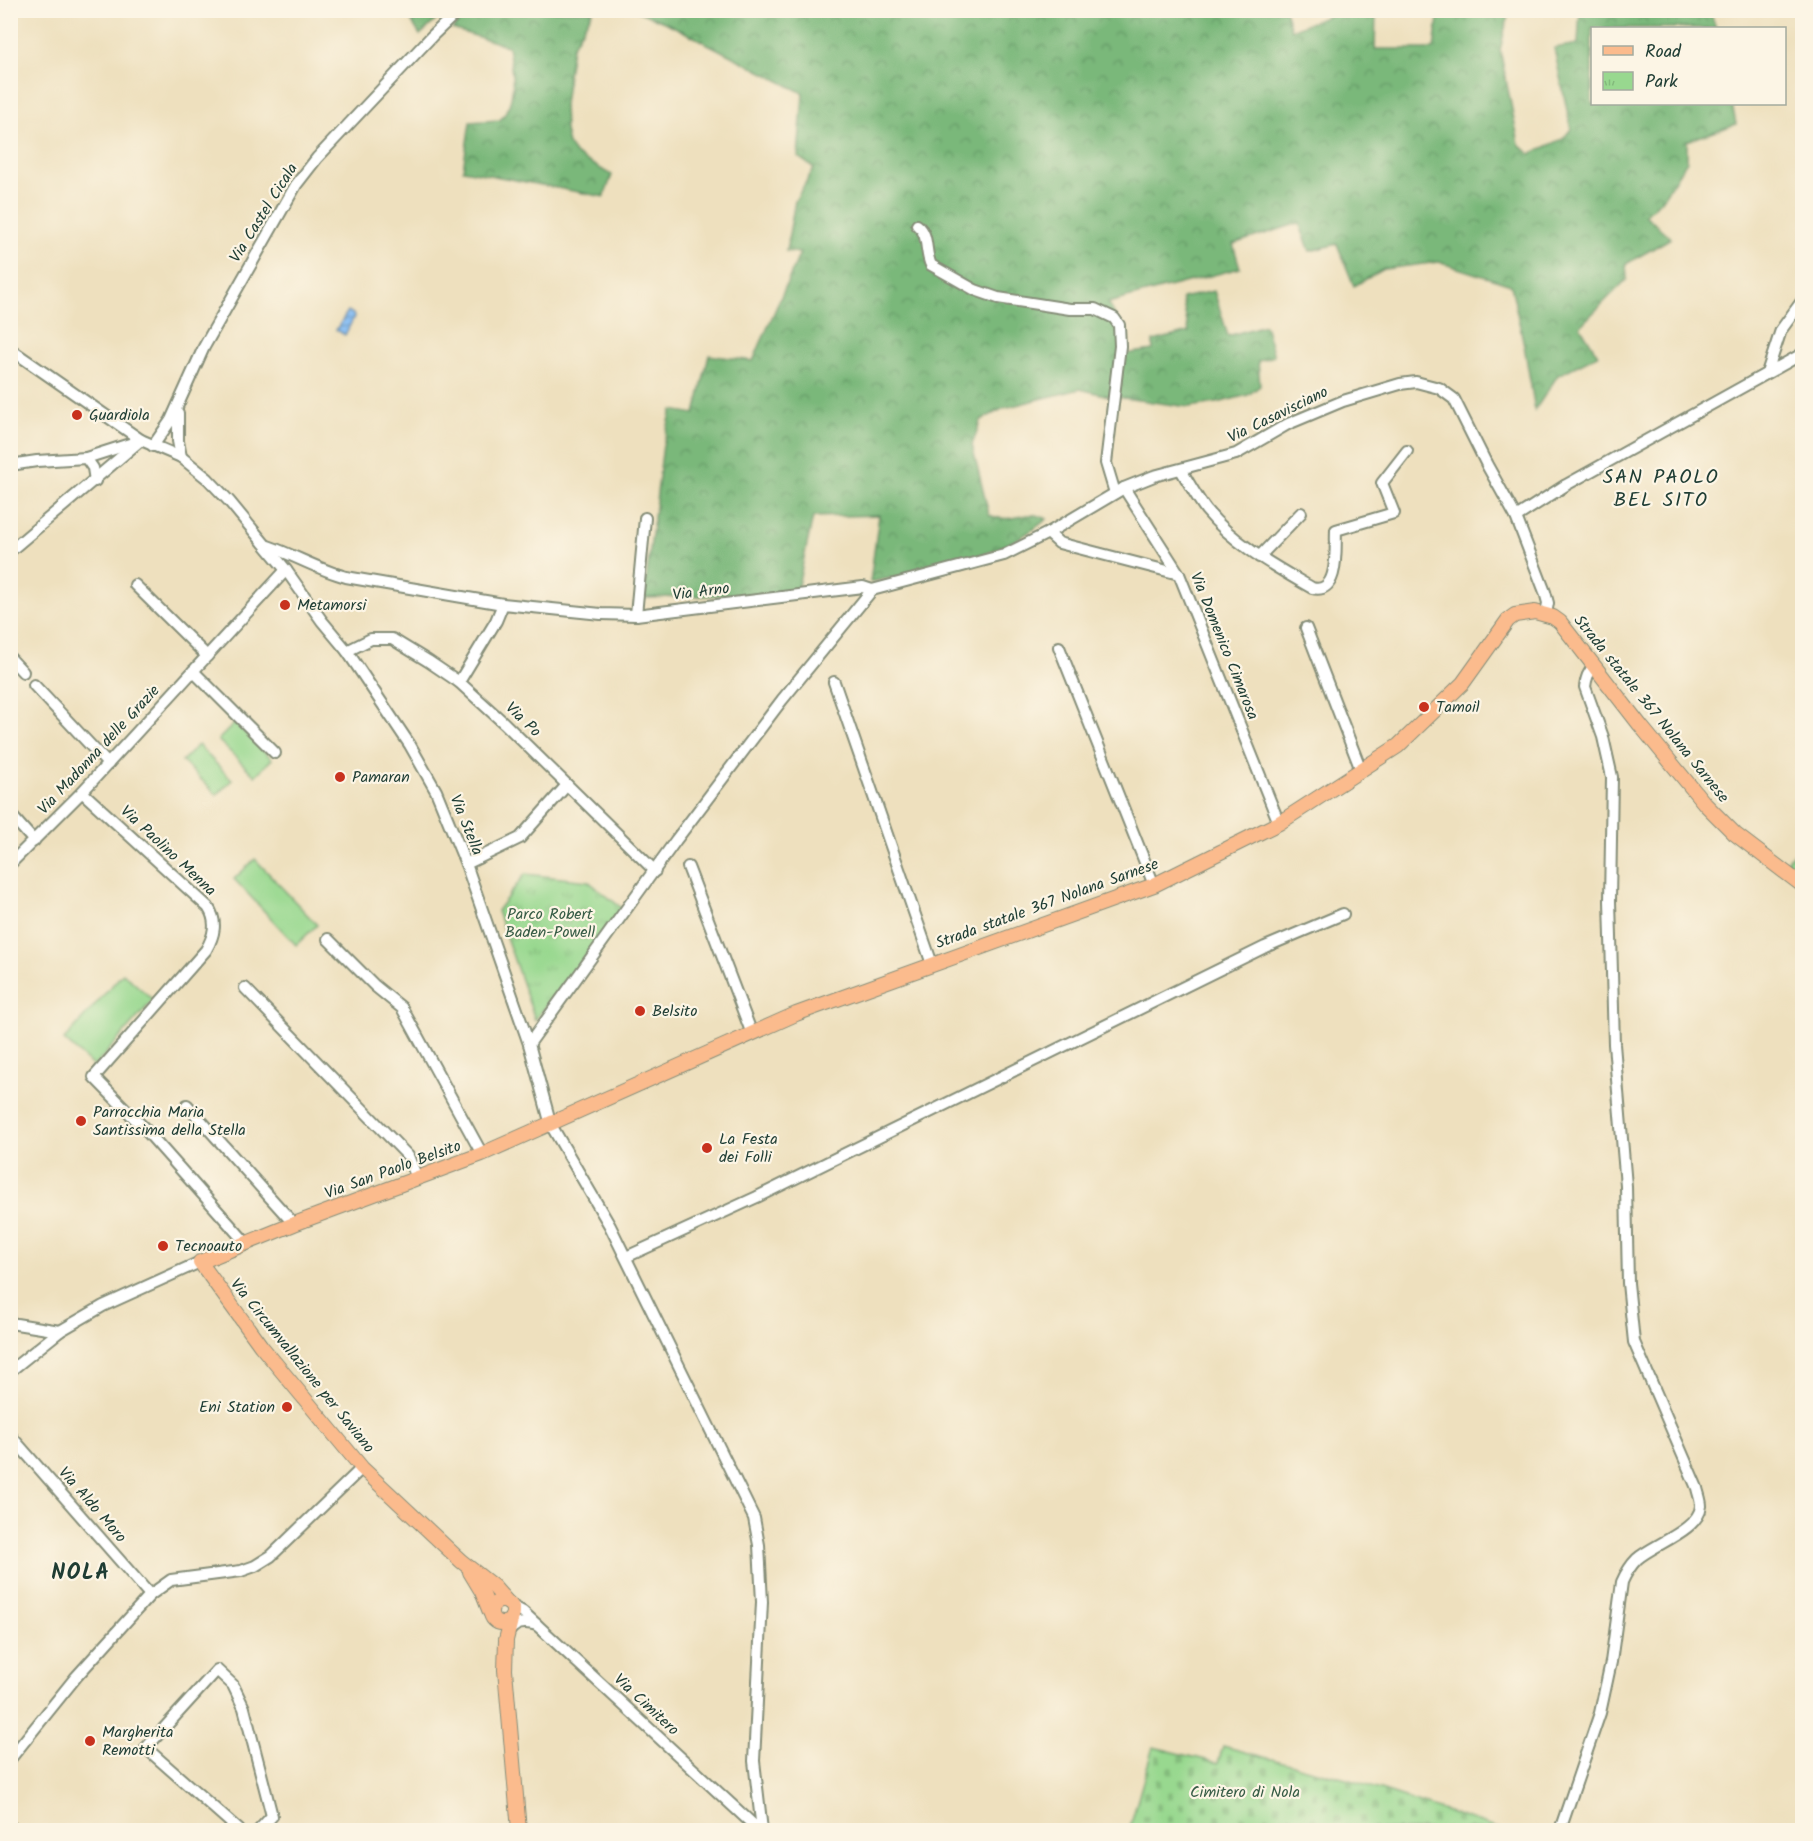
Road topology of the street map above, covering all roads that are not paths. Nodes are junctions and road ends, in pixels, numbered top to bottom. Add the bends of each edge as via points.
1 (459, 10) edge
2 (917, 225) dead end
3 (1803, 301) edge
4 (10, 349) edge
5 (1803, 354) edge
6 (1767, 373) junction
7 (179, 404) junction
8 (141, 440) junction
9 (153, 446) junction
10 (1407, 451) dead end
11 (181, 457) junction
12 (86, 458) junction
13 (10, 465) edge
14 (1181, 470) junction
15 (95, 481) junction
16 (1119, 491) junction
17 (1301, 513) dead end
18 (1516, 517) junction
19 (645, 518) dead end
20 (1048, 533) junction
21 (267, 546) junction
22 (10, 551) edge
23 (1259, 557) junction
24 (286, 570) junction
25 (1179, 574) junction
26 (135, 585) dead end
27 (872, 590) junction
28 (503, 604) junction
29 (1546, 614) junction
30 (636, 615) junction
31 (1306, 628) dead end
32 (1059, 647) dead end
33 (347, 651) junction
34 (207, 656) junction
35 (10, 658) edge
36 (1594, 666) junction
37 (193, 671) junction
38 (23, 672) dead end
39 (459, 682) junction
40 (834, 682) dead end
41 (34, 685) dead end
42 (275, 753) dead end
43 (108, 764) junction
44 (1361, 770) junction
45 (567, 785) junction
46 (82, 792) junction
47 (10, 814) edge
48 (1280, 823) junction
49 (34, 841) junction
50 (10, 864) edge
51 (466, 864) junction
52 (688, 867) dead end
53 (655, 871) junction
54 (1797, 877) edge
55 (1154, 885) junction
56 (1803, 885) edge
57 (1343, 914) dead end
58 (328, 939) dead end
59 (932, 964) junction
60 (245, 988) dead end
61 (796, 1014) joint
62 (752, 1034) junction
63 (530, 1044) junction
64 (187, 1105) dead end
65 (551, 1125) junction
66 (482, 1154) junction
67 (417, 1179) junction
68 (294, 1224) junction
69 (246, 1243) junction
70 (626, 1257) junction
71 (200, 1262) junction
72 (10, 1323) edge
73 (60, 1331) junction
74 (10, 1371) edge
75 (10, 1435) edge
76 (362, 1468) junction
77 (461, 1561) junction
78 (150, 1595) junction
79 (510, 1608) junction
80 (491, 1615) junction
81 (537, 1625) junction
82 (507, 1635) junction
83 (505, 1670) junction
84 (12, 1753) edge
85 (10, 1826) edge
86 (15, 1830) edge
87 (239, 1830) edge
88 (259, 1830) edge
89 (519, 1830) edge
90 (760, 1830) edge
91 (1560, 1830) edge

1 - 7 street, Via Castel Cicala via 317,158 296,185 204,347
2 - 16 street, Via Domenico Cimarosa via 926,234 931,264 975,290 1020,302 1095,309 1114,318 1119,325 1120,345 1106,464
3 - 6 street via 1781,330
4 - 8 street
5 - 6 street
6 - 18 street
7 - 9 street, Via Castel Cicala
7 - 11 street
8 - 9 street
8 - 12 street
8 - 15 street
9 - 11 street
10 - 23 street via 1382,483 1394,513 1336,530 1333,572 1324,589 1312,588
11 - 21 street via 208,479
12 - 13 street
12 - 15 street
14 - 16 street, Via Casavisciano
14 - 18 street, Via Casavisciano via 1236,454 1288,424 1343,401 1416,382 1439,388 1454,399
14 - 23 street via 1206,509
15 - 22 street
16 - 20 street, Via Arno
16 - 25 street, Via Domenico Cimarosa
17 - 23 street
18 - 29 street, Via Casavisciano via 1545,592
19 - 30 street
20 - 25 street via 1059,543
20 - 27 street, Via Arno via 1004,555
21 - 24 street, Via Stella
21 - 28 street, Via Arno via 331,573
24 - 33 street, Via Stella
24 - 34 street, Via Madonna delle Grazie
25 - 48 street, Via Domenico Cimarosa
26 - 34 street
27 - 30 street, Via Arno via 863,587
27 - 53 street via 782,700
28 - 30 street, Via Arno
28 - 39 street
29 - 36 main road, Strada statale 367 Nolana Sarnese via 1560,622
29 - 44 main road, Strada statale 367 Nolana Sarnese via 1524,612 1508,620 1463,683 1398,746
31 - 44 street
32 - 55 street
33 - 39 street, Via Po via 371,639 392,639
33 - 51 street, Via Stella via 436,791
34 - 37 street, Via Madonna delle Grazie
35 - 38 street
36 - 54 main road, Strada statale 367 Nolana Sarnese via 1705,804 1735,834
36 - 91 street via 1585,687 1612,777 1613,1033 1634,1342 1701,1504 1699,1513 1684,1531 1638,1559 1622,1582 1600,1713
37 - 42 street
37 - 43 street, Via Madonna delle Grazie
39 - 45 street, Via Po
40 - 59 street
41 - 43 street
43 - 46 street, Via Madonna delle Grazie
44 - 48 main road, Strada statale 367 Nolana Sarnese
45 - 51 street via 520,838
45 - 53 street, Via Po
46 - 49 street, Via Madonna delle Grazie
46 - 69 street, Via Paolino Menna via 208,907 214,929 206,950 94,1077
47 - 49 street
48 - 55 main road, Strada statale 367 Nolana Sarnese
49 - 50 street, Via Madonna delle Grazie
51 - 63 street, Via Stella
52 - 62 street
53 - 63 street
54 - 56 main road, Strada statale 367 Nolana Sarnese
55 - 59 main road, Strada statale 367 Nolana Sarnese
57 - 70 street via 1265,947 757,1197
58 - 66 street via 402,1008
59 - 61 main road, Strada statale 367 Nolana Sarnese
60 - 67 street via 408,1156
61 - 62 main road, Via San Paolo Belsito
62 - 65 main road, Via San Paolo Belsito
63 - 65 street, Via Stella
64 - 68 street
65 - 66 main road, Via San Paolo Belsito
65 - 70 street, Via Stella
66 - 67 main road, Via San Paolo Belsito
67 - 68 main road, Via San Paolo Belsito
68 - 69 main road, Via San Paolo Belsito
69 - 71 main road, Via San Paolo Belsito
70 - 90 street, Via Stella via 754,1518 762,1602 754,1761
71 - 73 street, Via San Paolo Belsito via 103,1306
71 - 76 main road, Via Circumvallazione per Saviano via 261,1346
72 - 73 street
73 - 74 street, Via San Paolo Belsito
75 - 78 street, Via Aldo Moro
76 - 77 main road, Via Circumvallazione per Saviano
76 - 78 street via 271,1556 255,1566 171,1580
77 - 79 main road, Via Circumvallazione per Saviano via 494,1587
77 - 80 main road, Via Circumvallazione per Saviano via 474,1576
78 - 84 street
79 - 80 main road via 496,1602
79 - 80 main road via 503,1623
79 - 81 street, Via Cimitero via 523,1612
79 - 82 main road, Via Circumvallazione per Saviano
80 - 83 main road, Via Circumvallazione per Saviano
81 - 82 street via 519,1623
81 - 90 street, Via Cimitero
82 - 83 main road, Via Circumvallazione per Saviano
83 - 89 main road, Via Circumvallazione per Saviano
85 - 86 street
87 - 88 street via 146,1748 217,1670 233,1685 244,1708 272,1816

